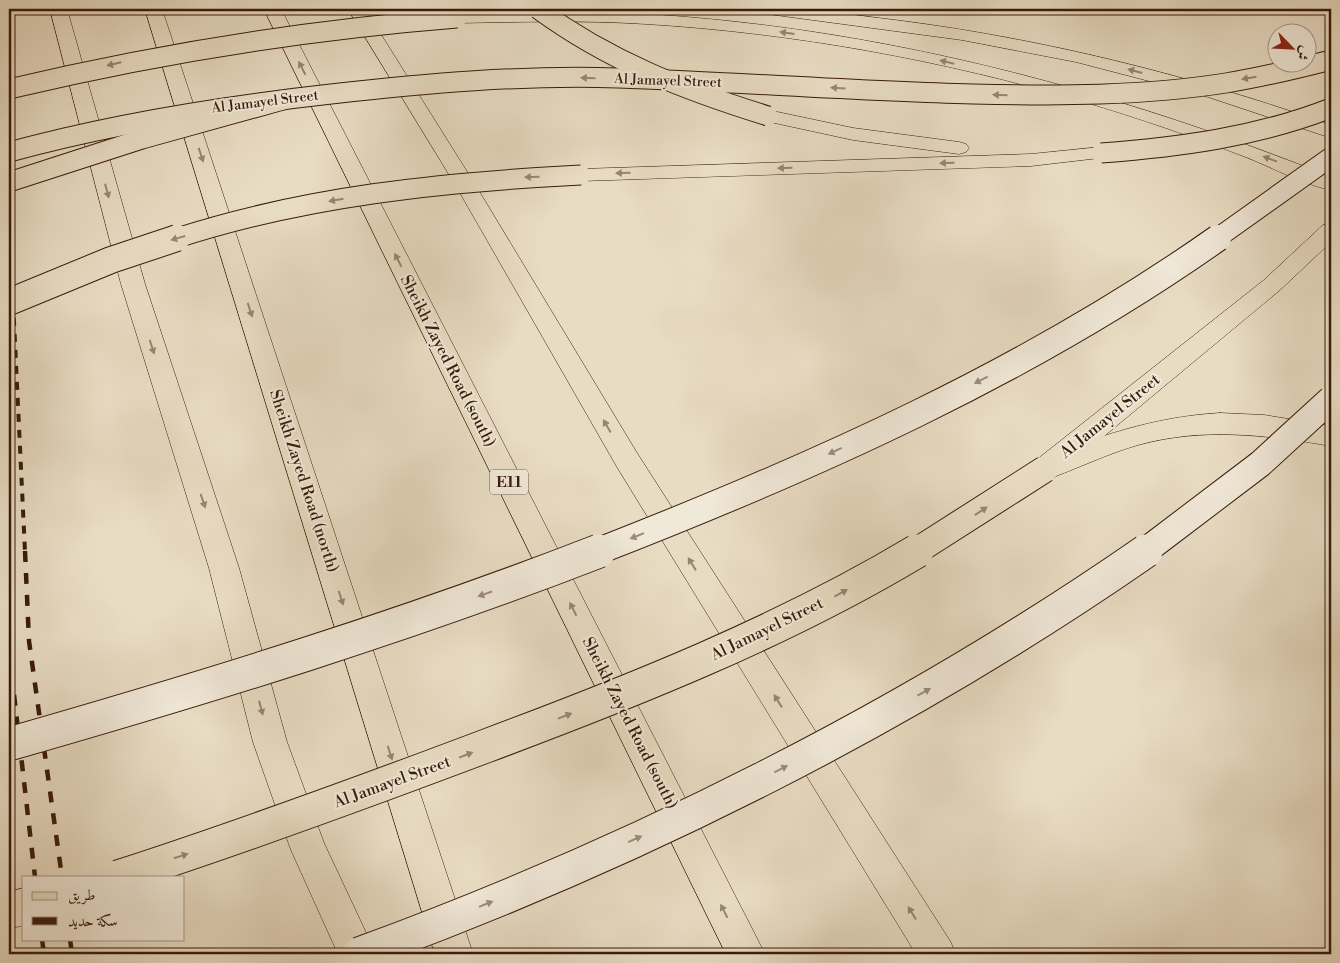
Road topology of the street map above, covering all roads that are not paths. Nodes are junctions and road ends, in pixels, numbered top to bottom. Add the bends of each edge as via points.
1 (58, 9) edge
2 (153, 9) edge
3 (272, 9) edge
4 (356, 9) edge
5 (538, 9) edge
6 (768, 9) edge
7 (874, 9) edge
8 (1117, 9) edge
9 (1331, 60) edge
10 (9, 88) edge
11 (283, 100) junction
12 (1331, 108) edge
13 (1331, 132) edge
14 (9, 152) edge
15 (1101, 153) junction
16 (1331, 156) edge
17 (9, 182) edge
18 (1331, 184) edge
19 (1331, 230) edge
20 (9, 302) edge
21 (1331, 399) edge
22 (1331, 436) edge
23 (1044, 468) junction
24 (9, 744) edge
25 (121, 876) edge
26 (22, 907) edge
27 (9, 910) edge
28 (358, 954) edge
29 (454, 954) edge
30 (746, 954) edge
31 (938, 954) edge

1 -> 28 main road via 133,284 224,568 270,742 309,850
2 -> 29 main road, Sheikh Zayed Road (north)
30 -> 3 main road, Sheikh Zayed Road (south) / E11
31 -> 4 main road via 627,460 466,186
5 - 15 main road, bridge via 571,33 625,64 692,92 768,116 853,134 935,146
13 -> 6 main road via 1226,96 1082,58 945,32
7 - 8 main road
9 -> 11 main road, Al Jamayel Street, bridge via 1270,75 1114,93 974,94 550,78 418,84
18 -> 10 main road, bridge via 1235,145 1114,105 997,74 886,49 778,32 671,21 564,16 457,18 350,26 239,40
11 - 14 main road, Al Jamayel Street, bridge via 153,118
11 - 17 main road, bridge via 142,139
12 - 15 main road, bridge via 1296,121 1224,138
15 -> 20 main road, bridge via 1004,161 523,177 407,188 287,209 226,224 99,265
16 -> 24 street, bridge via 1170,272 1075,331 954,394 795,469 607,548 397,625 139,708
19 - 23 main road, Al Jamayel Street via 1272,285
28 -> 21 street, bridge via 544,880 700,810 839,740 962,670 1165,537 1246,475
22 - 23 main road, bridge via 1265,425 1189,425 1120,440
25 -> 23 main road, Al Jamayel Street, bridge via 400,780 728,649 903,559 978,514
26 - 27 main road

